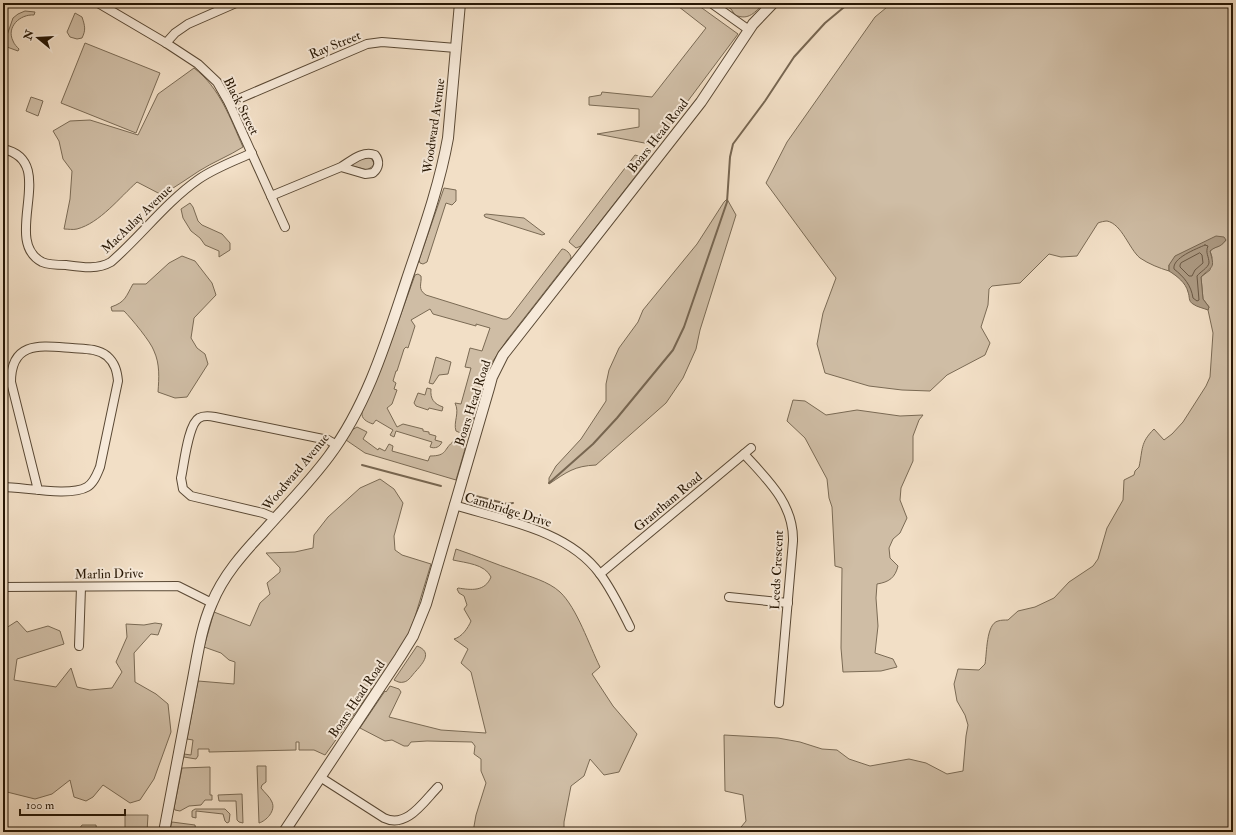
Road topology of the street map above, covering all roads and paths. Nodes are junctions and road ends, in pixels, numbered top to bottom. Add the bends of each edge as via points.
1 (98, 3) edge
2 (236, 3) edge
3 (460, 3) edge
4 (711, 3) edge
5 (773, 3) edge
6 (749, 30) junction
7 (166, 43) junction
8 (456, 48) junction
9 (229, 103) junction
10 (3, 149) edge
11 (252, 153) junction
12 (340, 167) dead end
13 (271, 196) junction
14 (285, 227) dead end
15 (337, 445) junction
16 (748, 451) joint
17 (3, 487) edge
18 (38, 490) junction
19 (454, 505) junction
20 (275, 518) junction
21 (600, 574) junction
22 (3, 587) edge
23 (81, 587) junction
24 (729, 597) dead end
25 (212, 603) junction
26 (788, 603) junction
27 (630, 627) dead end
28 (79, 646) dead end
29 (779, 703) dead end
30 (320, 777) junction
31 (438, 787) dead end
32 (164, 832) edge
33 (284, 832) edge

1 - 7 street, Black Street
2 - 7 street via 181,28
3 - 8 street, Woodward Avenue
4 - 6 street
5 - 6 street, Boars Head Road
6 - 19 street, Boars Head Road via 701,102 503,355 492,377
7 - 9 street, Black Street via 211,75
8 - 9 street, Ray Street via 382,42 367,44
8 - 15 street, Woodward Avenue via 448,138 440,179 401,299 370,383
9 - 11 street, Black Street
10 - 11 street, MacAulay Avenue via 18,155 27,169 29,180 24,232 26,246 30,252 42,262 92,268 111,262 182,192 199,179
11 - 13 street, Black Street
12 - 13 street
13 - 14 street, Black Street
15 - 20 street, Woodward Avenue via 315,474
15 - 20 street via 328,440 215,417 200,417 196,421 191,431 181,478 186,493
16 - 21 street, Grantham Road
16 - 26 street, Leeds Crescent via 781,498 792,525
17 - 18 street
18 - 18 street via 81,490 89,485 98,472 118,381 114,364 101,352 40,346 26,350 16,361 11,382
19 - 21 street, Cambridge Drive via 551,535 581,555
19 - 30 street, Boars Head Road via 413,636
20 - 25 street, Woodward Avenue via 236,562
21 - 27 street, Cambridge Drive
22 - 23 street, Marlin Drive
23 - 25 street, Marlin Drive via 178,586
23 - 28 street
24 - 26 street
25 - 32 street, Woodward Avenue via 200,644
26 - 29 street, Leeds Crescent
30 - 31 street via 392,821 408,817
30 - 33 street, Boars Head Road

